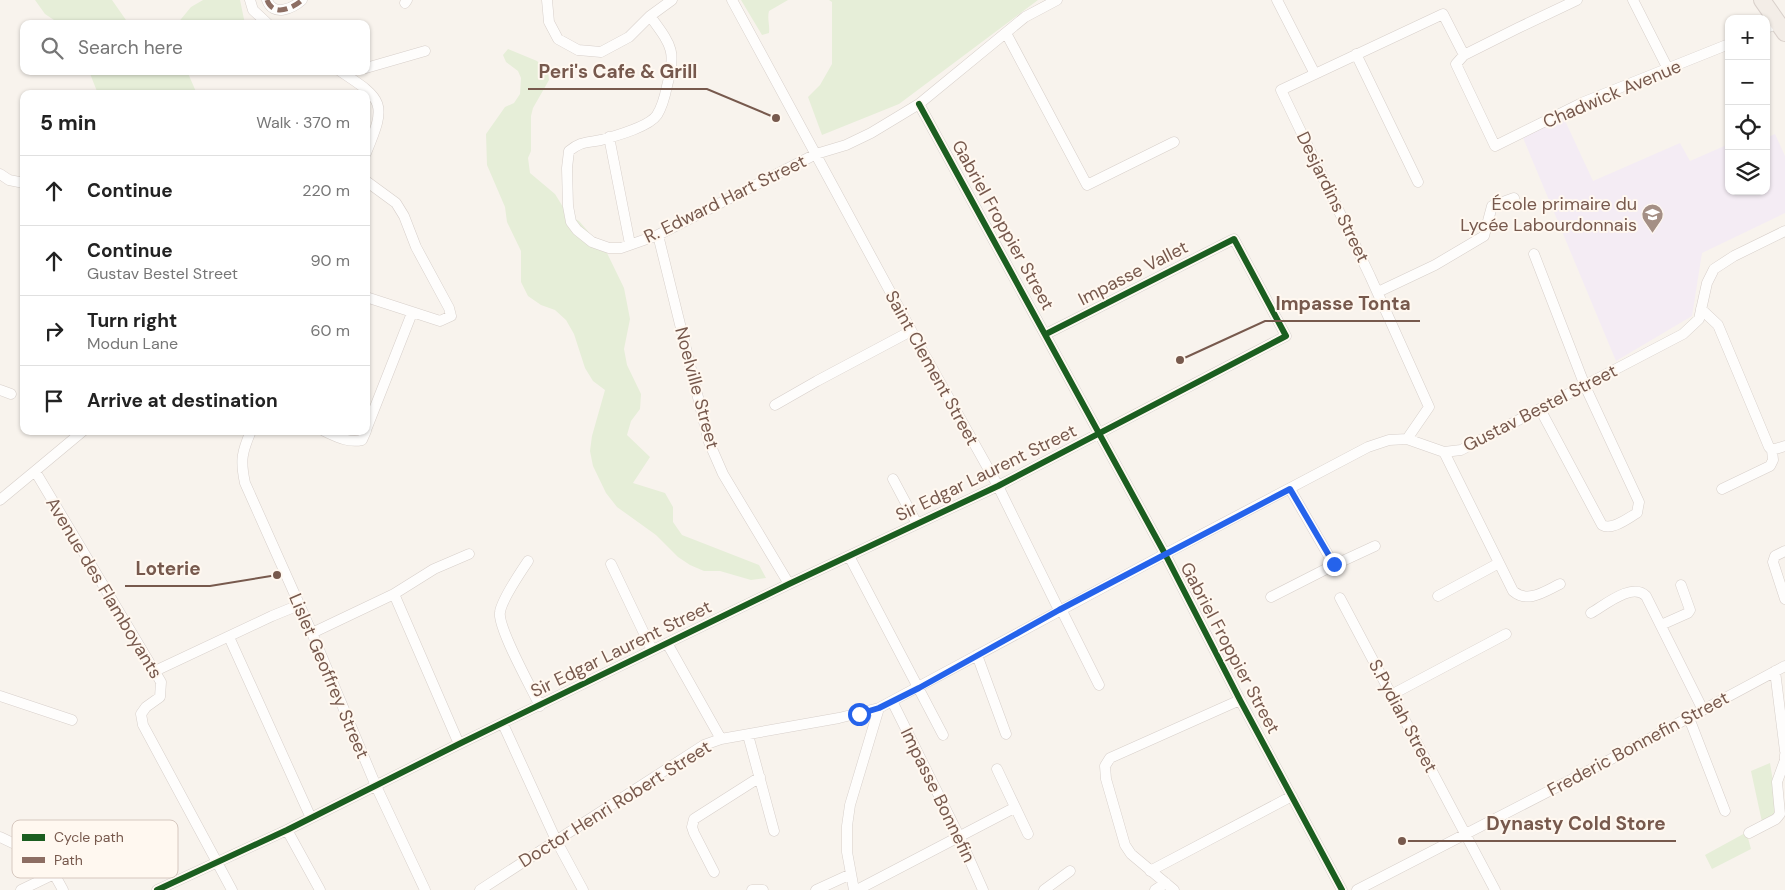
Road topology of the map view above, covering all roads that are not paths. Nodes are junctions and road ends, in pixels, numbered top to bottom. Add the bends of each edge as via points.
1 (250, 0) edge
2 (267, 0) edge
3 (302, 0) edge
4 (547, 0) edge
5 (672, 0) edge
6 (732, 0) edge
7 (1057, 0) edge
8 (1277, 0) edge
9 (1577, 0) edge
10 (1633, 0) edge
11 (1762, 0) edge
12 (650, 16) junction
13 (264, 20) edge
14 (1777, 28) edge
15 (1006, 33) junction
16 (1725, 46) edge
17 (425, 51) dead end
18 (1356, 54) junction
19 (1464, 55) junction
20 (370, 67) edge
21 (1668, 69) junction
22 (1315, 74) junction
23 (350, 75) edge
24 (367, 90) edge
25 (370, 92) edge
26 (919, 104) junction
27 (608, 137) junction
28 (1174, 142) dead end
29 (370, 144) edge
30 (816, 154) junction
31 (0, 174) edge
32 (20, 182) edge
33 (1418, 182) dead end
34 (370, 184) edge
35 (1514, 198) dead end
36 (1785, 230) edge
37 (658, 235) junction
38 (630, 244) junction
39 (1534, 254) dead end
40 (1378, 292) junction
41 (370, 299) edge
42 (1701, 309) junction
43 (412, 313) junction
44 (911, 330) junction
45 (1046, 334) junction
46 (1286, 336) joint
47 (1585, 386) junction
48 (0, 390) edge
49 (11, 394) dead end
50 (776, 406) dead end
51 (1540, 409) junction
52 (370, 420) edge
53 (78, 435) edge
54 (249, 435) edge
55 (334, 435) edge
56 (364, 435) edge
57 (1099, 435) junction
58 (1407, 439) junction
59 (1785, 446) edge
60 (1772, 450) junction
61 (1444, 452) junction
62 (35, 471) junction
63 (893, 479) dead end
64 (998, 486) junction
65 (1290, 489) junction
66 (1722, 489) dead end
67 (0, 500) edge
68 (917, 524) junction
69 (1375, 546) dead end
70 (1785, 551) edge
71 (469, 554) dead end
72 (1164, 554) junction
73 (848, 556) junction
74 (528, 561) dead end
75 (1499, 563) junction
76 (612, 564) dead end
77 (1334, 564) junction
78 (789, 584) junction
79 (1560, 584) dead end
80 (1681, 585) dead end
81 (394, 594) junction
82 (1438, 596) dead end
83 (1271, 597) dead end
84 (1340, 598) dead end
85 (1785, 599) edge
86 (299, 605) junction
87 (1060, 610) junction
88 (1591, 613) dead end
89 (1661, 625) junction
90 (312, 633) junction
91 (1506, 634) dead end
92 (229, 637) junction
93 (667, 643) junction
94 (652, 650) junction
95 (977, 655) junction
96 (1785, 666) edge
97 (155, 671) junction
98 (1775, 671) junction
99 (1099, 684) dead end
100 (919, 688) junction
101 (1392, 695) junction
102 (0, 696) edge
103 (1240, 700) junction
104 (892, 701) junction
105 (540, 706) junction
106 (879, 708) junction
107 (1703, 710) junction
108 (1689, 718) junction
109 (72, 720) dead end
110 (503, 724) junction
111 (1006, 734) dead end
112 (748, 735) junction
113 (944, 735) dead end
114 (721, 739) junction
115 (458, 744) junction
116 (1785, 753) edge
117 (996, 769) dead end
118 (760, 777) junction
119 (376, 786) junction
120 (1292, 796) junction
121 (1014, 808) junction
122 (1725, 811) dead end
123 (311, 818) junction
124 (287, 830) junction
125 (774, 831) dead end
126 (1749, 833) dead end
127 (1028, 834) dead end
128 (1466, 834) junction
129 (959, 836) junction
130 (0, 837) edge
131 (556, 840) junction
132 (12, 842) edge
133 (216, 862) junction
134 (1070, 871) dead end
135 (1150, 871) junction
136 (714, 872) dead end
137 (851, 874) junction
138 (46, 878) edge
139 (56, 878) edge
140 (1170, 887) edge
141 (21, 890) edge
142 (63, 890) edge
143 (157, 890) edge
144 (232, 890) edge
145 (320, 890) edge
146 (425, 890) edge
147 (480, 890) edge
148 (583, 890) edge
149 (752, 890) edge
150 (763, 890) edge
151 (816, 890) edge
152 (855, 890) edge
153 (983, 890) edge
154 (1044, 890) edge
155 (1155, 890) edge
156 (1342, 890) edge
157 (1357, 890) edge
158 (1495, 890) edge

1 - 13 street via 253,10
2 - 3 street via 274,9 280,10 294,7
4 - 12 street via 549,22 558,39 578,50 601,52 616,46 630,37
5 - 12 street
6 - 30 street, Saint Clement Street
7 - 15 street, R. Edward Hart Street via 1025,17
8 - 22 street
9 - 19 street
10 - 21 street
11 - 14 main road
12 - 27 street via 672,52 664,100 656,116 648,123
15 - 26 street, R. Edward Hart Street
15 - 28 street via 1087,186
16 - 21 street, Chadwick Avenue
17 - 20 street
18 - 19 street via 1443,14
18 - 22 street
18 - 33 street
19 - 21 street, Chadwick Avenue via 1456,64 1496,146 1584,102
22 - 40 street, Desjardins Street via 1281,90
23 - 24 street
25 - 29 street via 379,105 377,127
26 - 30 street, R. Edward Hart Street via 846,146
26 - 45 street, Gabriel Froppier Street
27 - 38 street
27 - 38 street, R. Edward Hart Street via 578,144 569,151 568,206 571,222 592,242 609,248
30 - 37 street, R. Edward Hart Street
30 - 44 street, Saint Clement Street
31 - 32 street
34 - 43 street via 396,203 404,216 451,316 440,321
35 - 40 street via 1492,206 1484,236 1435,265
36 - 42 street, Gustav Bestel Street via 1714,269
37 - 38 street, R. Edward Hart Street
37 - 78 street, Noelville Street via 709,442 723,474
39 - 47 street
40 - 58 street, Desjardins Street via 1429,407
41 - 43 street
42 - 47 street, Gustav Bestel Street via 1699,319 1683,334
42 - 60 street via 1718,325
43 - 52 street
44 - 50 street
44 - 64 street, Saint Clement Street
45 - 46 street, Impasse Vallet via 1234,239
45 - 57 street, Gabriel Froppier Street
46 - 57 street, Sir Edgar Laurent Street
47 - 51 street, Gustav Bestel Street
47 - 51 street via 1639,502 1637,513 1612,526 1602,525
48 - 49 street
51 - 61 street, Gustav Bestel Street via 1460,450
53 - 62 street
54 - 86 street, Lislet Geoffrey Street via 241,466 245,483
55 - 56 street via 355,442 362,440
57 - 64 street, Sir Edgar Laurent Street
57 - 72 street, Gabriel Froppier Street
58 - 61 street, Gustav Bestel Street
58 - 65 street, Gustav Bestel Street via 1389,440 1368,447
59 - 60 street
60 - 66 street via 1770,466
61 - 75 street
62 - 67 street
62 - 97 street, Avenue des Flamboyants
63 - 68 street
64 - 68 street, Sir Edgar Laurent Street
64 - 87 street, Saint Clement Street
65 - 72 street, Gustav Bestel Street
65 - 77 street
68 - 73 street, Sir Edgar Laurent Street
69 - 77 street
70 - 85 street via 1775,556 1773,562
71 - 81 street via 434,569
72 - 87 street, Doctor Henri Robert Street
72 - 103 street, Gabriel Froppier Street
73 - 78 street, Sir Edgar Laurent Street
73 - 100 street
74 - 105 street via 512,585 500,613 503,629
75 - 79 street via 1513,591 1523,597 1537,595
75 - 82 street
76 - 94 street
77 - 83 street
78 - 93 street, Sir Edgar Laurent Street
80 - 89 street via 1690,610
81 - 90 street
81 - 115 street
84 - 101 street, S.Pydiah Street
86 - 90 street, Lislet Geoffrey Street
86 - 92 street
87 - 95 street, Doctor Henri Robert Street
87 - 99 street, Saint Clement Street
88 - 89 street via 1628,592 1638,591 1646,596
89 - 107 street
90 - 119 street, Lislet Geoffrey Street
91 - 101 street
92 - 97 street
92 - 123 street
93 - 94 street, Sir Edgar Laurent Street
93 - 114 street
94 - 105 street, Sir Edgar Laurent Street
95 - 100 street, Doctor Henri Robert Street
95 - 111 street
96 - 98 street, Frederic Bonnefin Street
97 - 133 street, Avenue des Flamboyants via 161,682 160,697 141,714 142,725
98 - 107 street, Frederic Bonnefin Street
98 - 116 street
100 - 104 street, Doctor Henri Robert Street
100 - 113 street
101 - 128 street, S.Pydiah Street
102 - 109 street
103 - 120 street, Gabriel Froppier Street
103 - 135 street via 1110,758 1105,766 1125,845
104 - 106 street, Doctor Henri Robert Street
104 - 129 street, Impasse Bonnefin
105 - 110 street, Sir Edgar Laurent Street
106 - 112 street, Doctor Henri Robert Street
106 - 137 street via 846,826
107 - 108 street, Frederic Bonnefin Street
108 - 122 street
108 - 128 street, Frederic Bonnefin Street
110 - 115 street, Sir Edgar Laurent Street
110 - 131 street
112 - 114 street, Doctor Henri Robert Street
112 - 118 street
114 - 131 street, Doctor Henri Robert Street via 704,745
115 - 119 street, Sir Edgar Laurent Street
116 - 126 street via 1777,782 1780,814
117 - 121 street
118 - 125 street
118 - 136 street via 694,819 694,834
119 - 123 street, Sir Edgar Laurent Street
119 - 146 street, Lislet Geoffrey Street
120 - 135 street
120 - 156 street, Gabriel Froppier Street
121 - 127 street
121 - 129 street
123 - 124 street, Sir Edgar Laurent Street
124 - 133 street, Sir Edgar Laurent Street
124 - 145 street
128 - 157 street, Frederic Bonnefin Street
128 - 158 street, S.Pydiah Street
129 - 152 street
129 - 153 street, Impasse Bonnefin
130 - 132 street
131 - 147 street, Doctor Henri Robert Street
131 - 148 street
133 - 143 street, Sir Edgar Laurent Street
133 - 144 street
134 - 154 street
135 - 140 street
137 - 151 street
137 - 152 street
138 - 141 street
139 - 142 street
140 - 155 street
149 - 150 street

